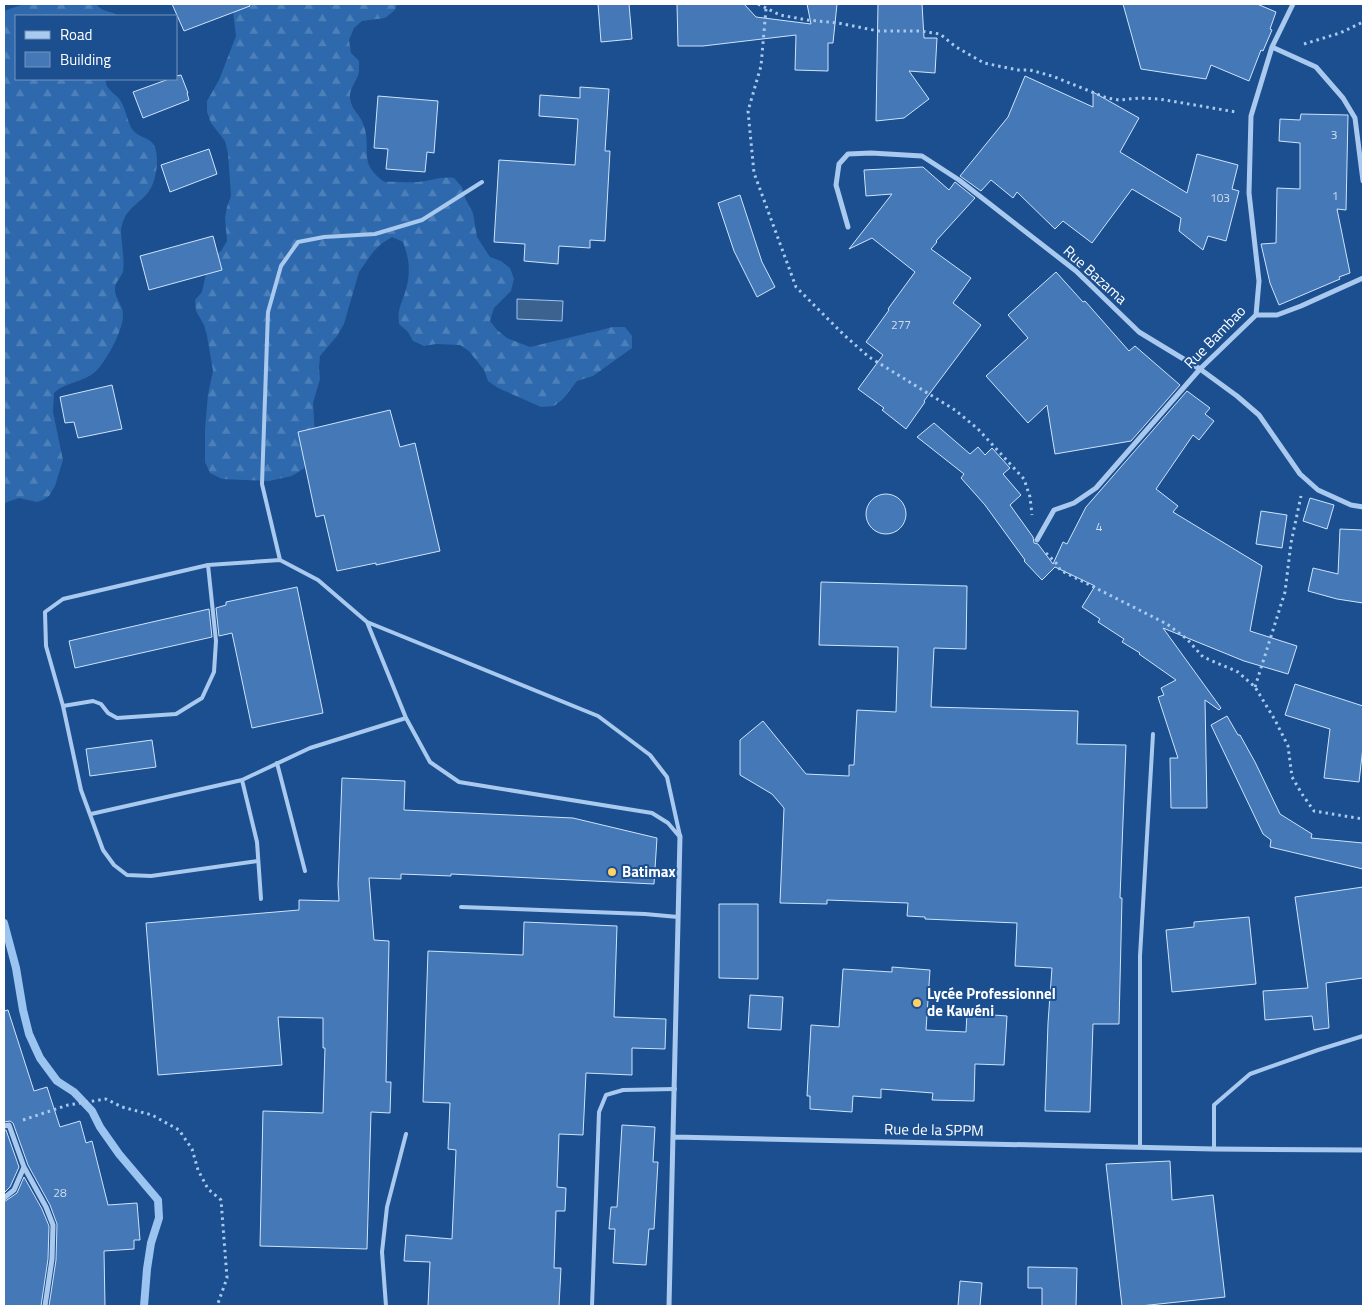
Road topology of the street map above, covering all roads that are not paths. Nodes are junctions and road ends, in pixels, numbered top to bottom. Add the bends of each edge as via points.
1 (1293, 4) edge
2 (1272, 47) junction
3 (1363, 180) edge
4 (482, 182) dead end
5 (848, 227) dead end
6 (1363, 278) edge
7 (1256, 315) junction
8 (1200, 369) junction
9 (1363, 508) edge
10 (1037, 540) road end
11 (280, 560) junction
12 (208, 565) junction
13 (367, 622) junction
14 (63, 706) junction
15 (406, 718) junction
16 (1153, 734) dead end
17 (277, 762) junction
18 (242, 780) junction
19 (90, 814) junction
20 (680, 836) junction
21 (258, 862) junction
22 (304, 871) dead end
23 (261, 899) dead end
24 (461, 907) dead end
25 (678, 917) junction
26 (1363, 1036) edge
27 (674, 1090) junction
28 (6, 1126) edge
29 (406, 1134) dead end
30 (673, 1137) junction
31 (1140, 1147) junction
32 (1214, 1150) junction
33 (1363, 1150) edge
34 (24, 1167) junction
35 (4, 1198) edge
36 (45, 1306) edge
37 (386, 1306) edge
38 (592, 1306) edge
39 (669, 1306) edge

1 - 2 street, Rue Bambao
2 - 3 street via 1316,67 1343,98 1355,118
2 - 7 street, Rue Bambao via 1251,116 1249,193 1259,280
4 - 11 lane via 422,220 375,234 298,242 281,266 268,312 262,484
5 - 8 street, Rue Bazama via 836,185 839,164 848,154 922,156 959,180 1076,271 1139,332
6 - 7 street via 1277,315
7 - 8 street, Rue Bambao
8 - 9 street, Rue Bazama via 1259,416 1300,474 1318,490 1351,506
8 - 10 street, Rue Bambao via 1096,488 1054,510
11 - 12 lane
11 - 13 lane via 318,580
12 - 14 lane via 63,599 45,612 46,646
12 - 14 lane via 216,641 214,672 202,698 176,714 117,718 93,701
13 - 15 lane
13 - 20 lane via 598,716 650,755 668,777
14 - 19 lane via 81,790
15 - 17 lane via 310,748
15 - 20 lane via 430,762 459,782 652,813
16 - 31 lane via 1140,956
17 - 18 lane
17 - 22 lane
18 - 19 lane
18 - 21 lane via 257,842
19 - 21 lane via 103,850 127,875 151,876
20 - 25 street
21 - 23 lane
24 - 25 lane
25 - 27 street
26 - 32 lane via 1250,1074 1214,1105
27 - 30 street
27 - 38 lane via 623,1090 606,1095 599,1112
28 - 34 street
29 - 37 lane via 387,1207 382,1252
30 - 31 street, Rue de la SPPM
30 - 39 street
31 - 32 street, Rue de la SPPM
32 - 33 street, Rue de la SPPM
34 - 35 street via 14,1190
34 - 36 street via 53,1225

